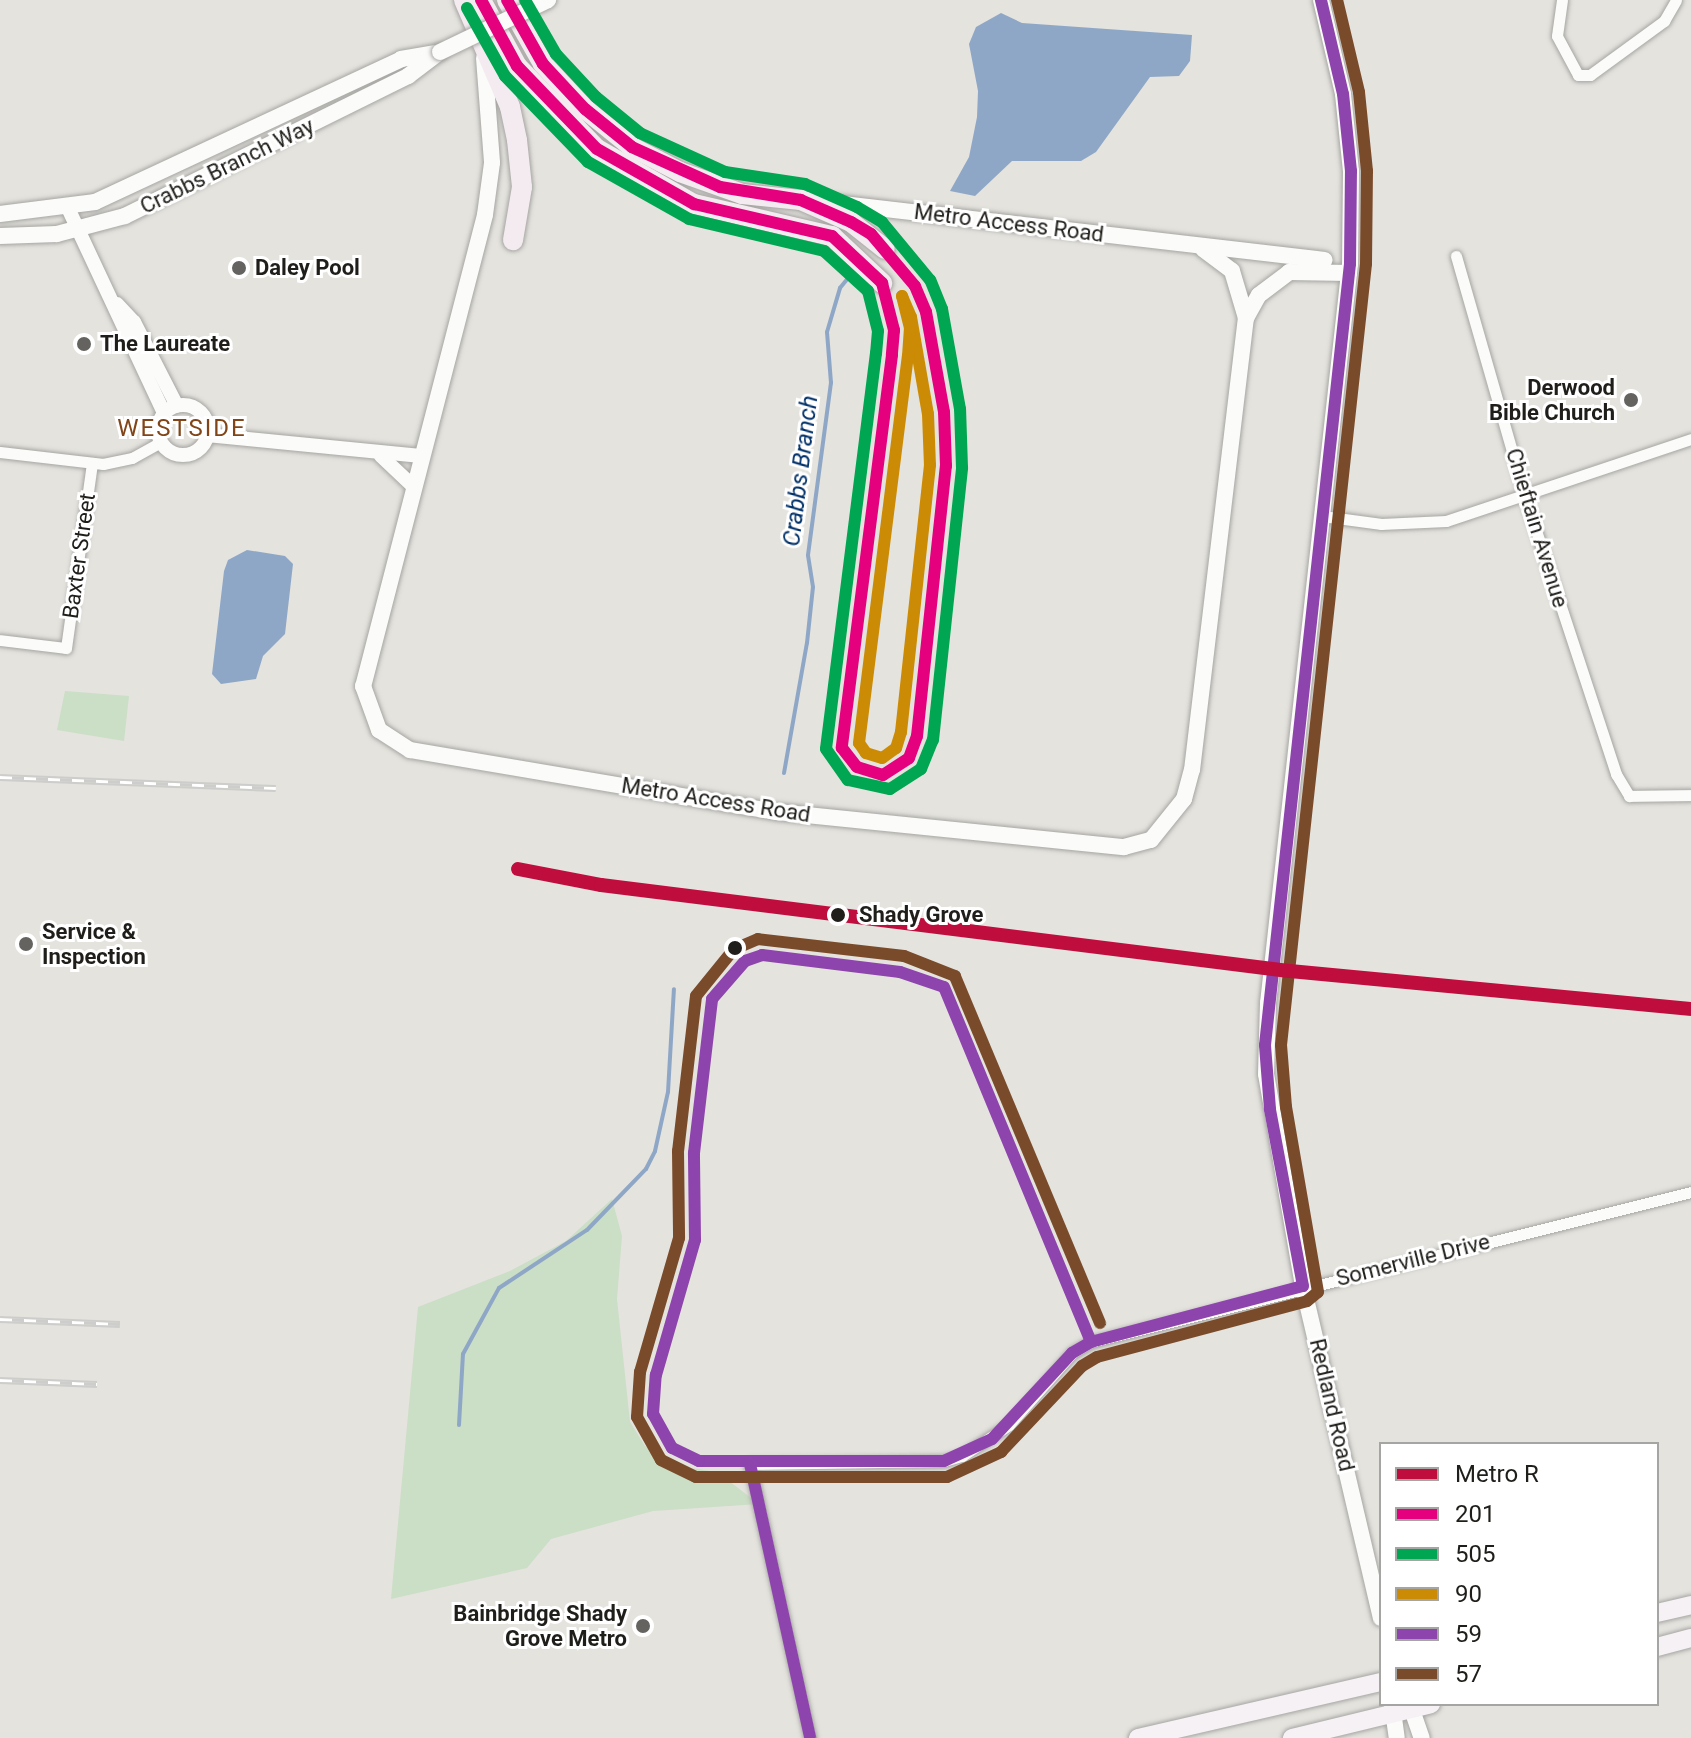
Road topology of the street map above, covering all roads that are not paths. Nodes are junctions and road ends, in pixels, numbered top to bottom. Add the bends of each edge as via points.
1 (464, 0) edge
2 (481, 0) edge
3 (507, 0) edge
4 (548, 0) edge
5 (1321, 0) edge
6 (1562, 0) edge
7 (1671, 2) edge
8 (481, 45) junction
9 (440, 52) junction
10 (801, 200) junction
11 (68, 208) junction
12 (0, 214) edge
13 (80, 230) junction
14 (0, 236) edge
15 (513, 240) dead end
16 (1194, 245) junction
17 (885, 249) dead end
18 (1456, 256) dead end
19 (1350, 268) junction
20 (882, 283) dead end
21 (1246, 318) junction
22 (171, 410) junction
23 (207, 435) junction
24 (1691, 439) edge
25 (161, 442) junction
26 (0, 452) edge
27 (381, 456) junction
28 (421, 456) junction
29 (92, 464) junction
30 (414, 487) junction
31 (1525, 497) junction
32 (1322, 516) junction
33 (0, 640) edge
34 (1691, 795) edge
35 (1691, 1192) edge
36 (1303, 1286) junction
37 (1691, 1605) edge
38 (1379, 1609) edge
39 (1659, 1613) edge
40 (1691, 1638) edge
41 (1659, 1646) edge
42 (1379, 1682) edge
43 (1418, 1706) edge
44 (1392, 1709) edge
45 (810, 1738) edge
46 (1138, 1738) edge
47 (1292, 1738) edge
48 (1397, 1738) edge
49 (1422, 1738) edge

1 - 8 highway, Metro Access Road
2 - 20 highway via 517,66 597,149 694,204 832,236
3 - 10 highway, Metro Access Road via 543,64 585,109 632,147 680,172 742,194
4 - 9 main road, Crabbs Branch Way, bridge
5 - 19 main road, Redland Road via 1343,94 1350,156
6 - 7 street via 1557,36 1578,75 1590,75 1614,60 1664,21
8 - 15 highway via 510,107 521,161 521,208
8 - 28 main road, Metro Access Road via 491,108 489,188
9 - 11 main road, Crabbs Branch Way via 401,59 157,177
9 - 13 main road, Crabbs Branch Way via 408,76 125,216
10 - 16 main road, Metro Access Road
10 - 17 highway via 851,222
11 - 12 main road, Crabbs Branch Way
11 - 13 street
13 - 14 main road, Crabbs Branch Way
13 - 22 street via 117,304 123,329
16 - 19 main road, Metro Access Road
16 - 21 main road via 1232,271
18 - 31 street, Chieftain Avenue
19 - 21 main road via 1289,272 1259,295
19 - 32 main road, Redland Road
21 - 30 main road, Metro Access Road via 1192,770 1184,799 1169,823 1151,840 1124,847 777,812 426,754 396,744 369,713 363,686
22 - 23 street via 197,410
22 - 25 street via 158,427
23 - 25 street via 190,454 170,452
23 - 27 street
24 - 31 street
25 - 29 street via 123,461
26 - 29 street
27 - 28 street
27 - 30 street
28 - 30 main road, Metro Access Road
29 - 33 street, Baxter Street via 66,648
31 - 32 street via 1428,524
31 - 34 street, Chieftain Avenue via 1616,774 1629,796
32 - 36 main road, Redland Road via 1268,1003 1270,1109
35 - 36 street, Somerville Drive
36 - 38 main road, Redland Road
36 - 45 street, Somerville Drive via 1091,1342 1072,1353 1009,1425 962,1456 944,1461 750,1464
37 - 39 main road
40 - 41 main road
42 - 46 main road
43 - 44 main road
43 - 49 main road
44 - 47 main road
44 - 48 main road

